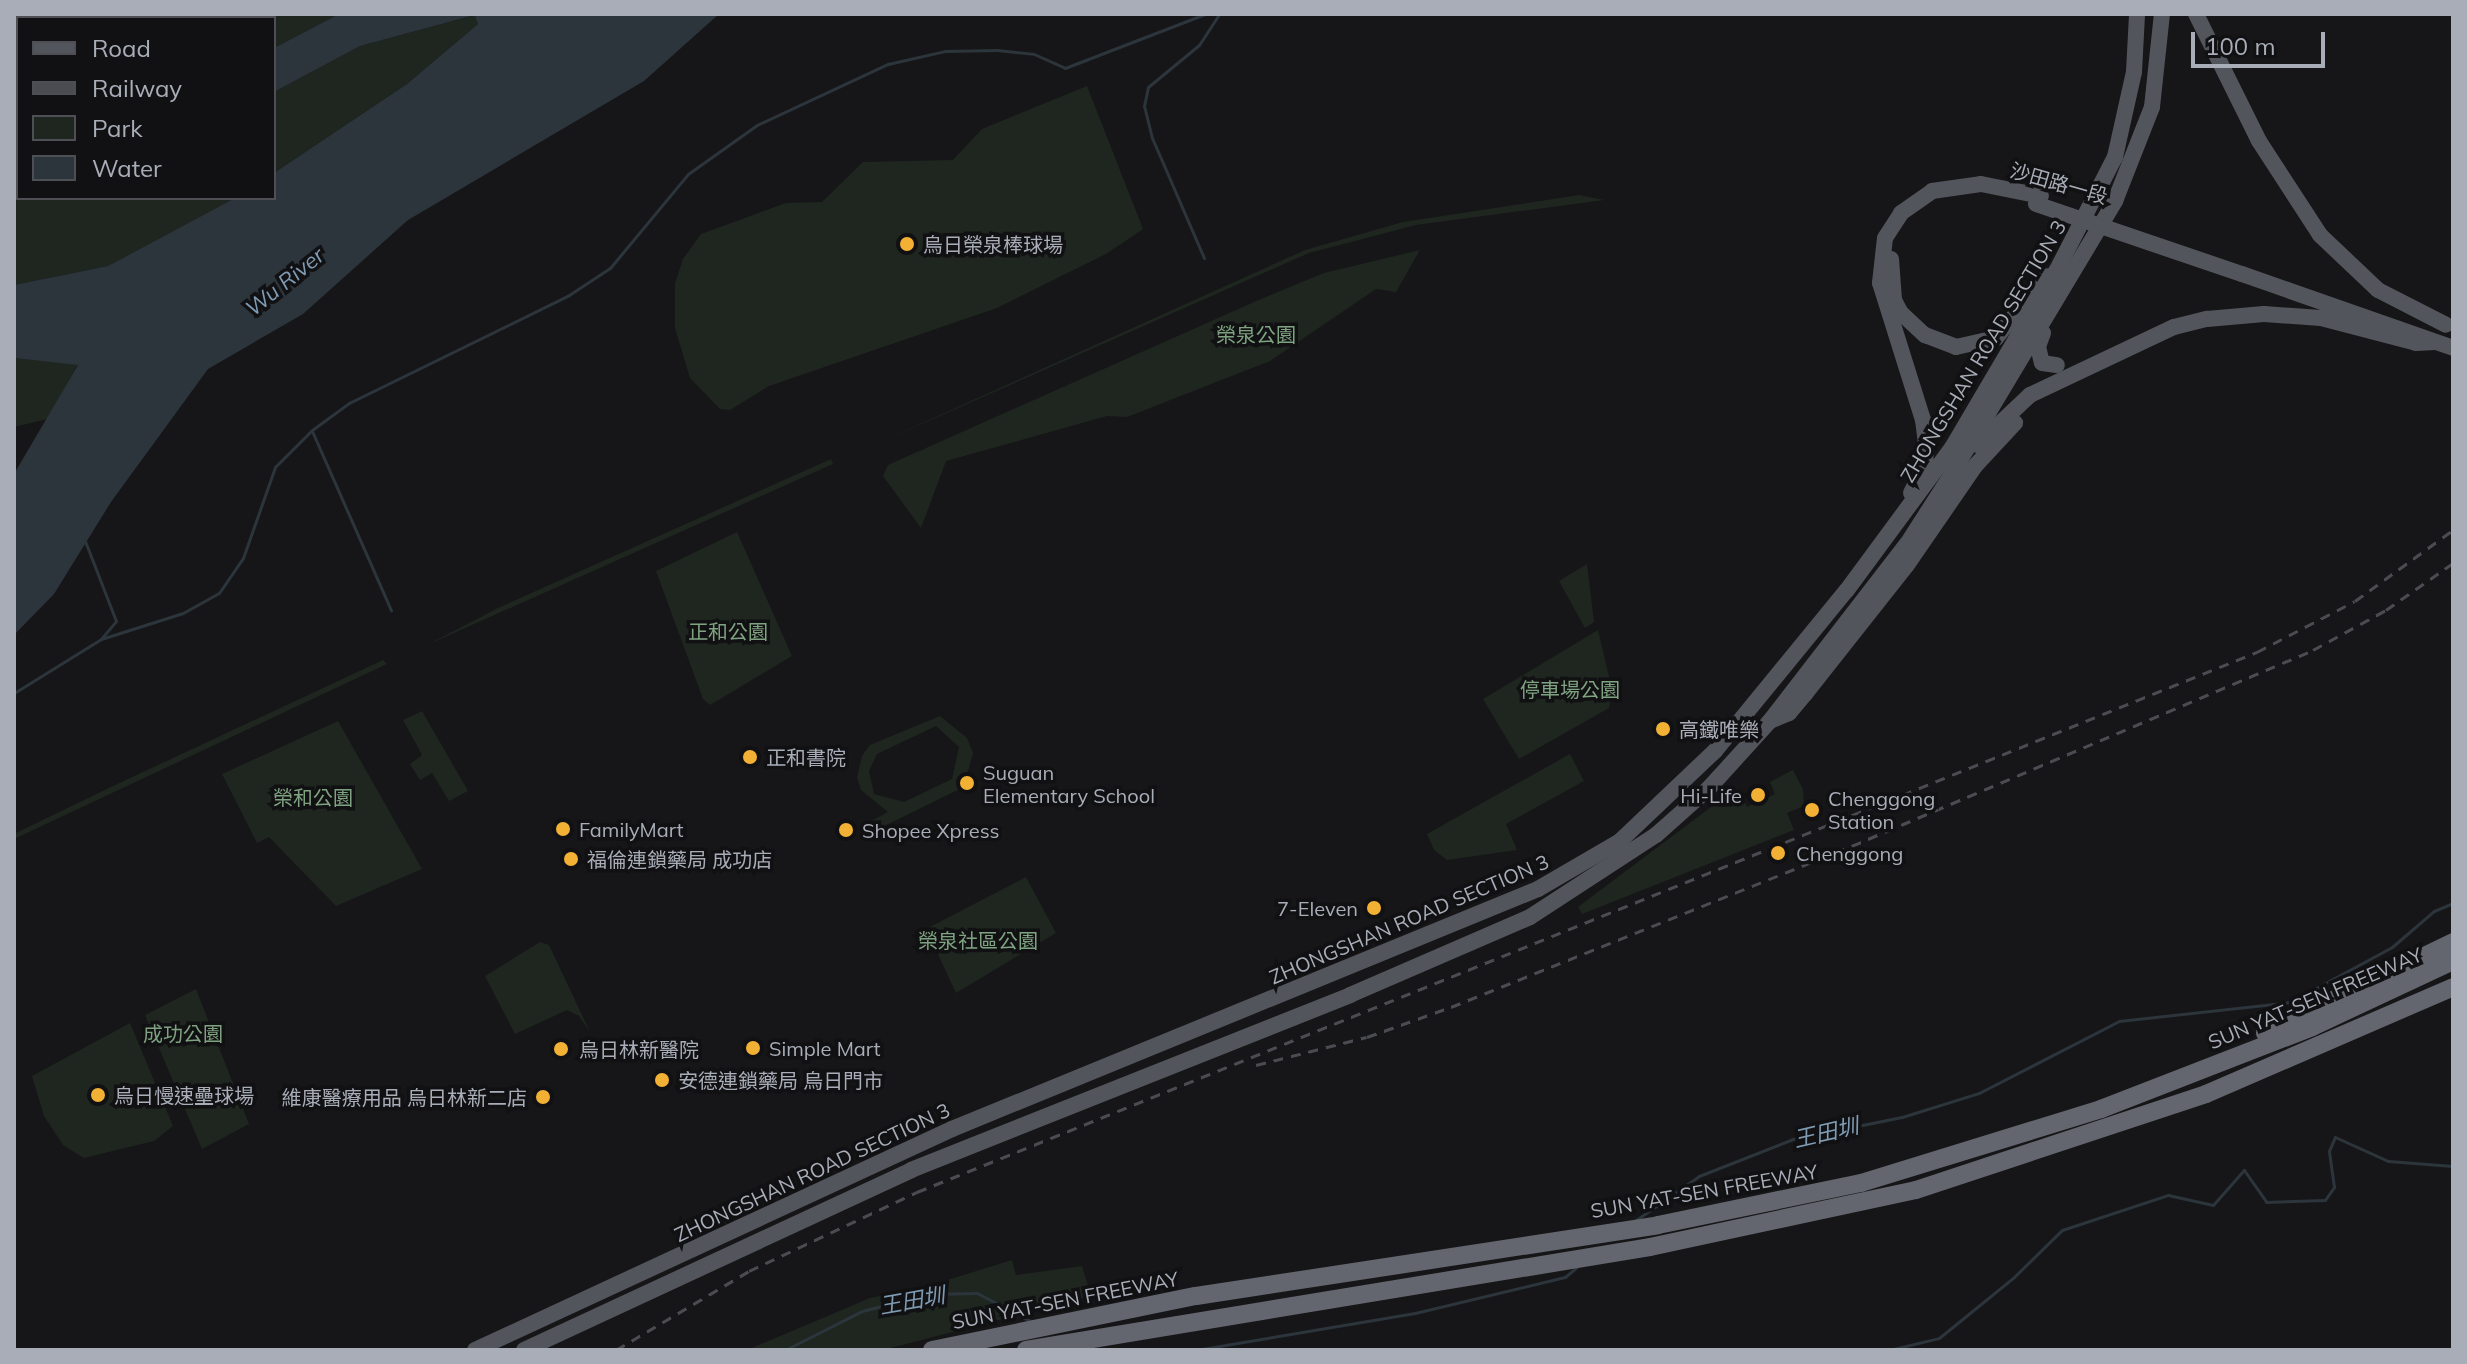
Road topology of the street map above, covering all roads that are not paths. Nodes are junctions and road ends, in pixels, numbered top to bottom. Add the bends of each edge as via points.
1 (2137, 14) edge
2 (2162, 14) edge
3 (2196, 14) edge
4 (2038, 200) junction
5 (2060, 264) junction
6 (2242, 269) junction
7 (2050, 308) junction
8 (2450, 326) edge
9 (2435, 342) junction
10 (2453, 348) edge
11 (2057, 365) dead end
12 (2051, 384) junction
13 (1950, 477) junction
14 (1887, 537) junction
15 (1770, 721) junction
16 (2453, 942) edge
17 (2453, 961) edge
18 (2453, 987) edge
19 (2230, 1060) junction
20 (475, 1350) edge
21 (524, 1350) edge
22 (932, 1350) edge
23 (1026, 1350) edge

1 - 5 main road, ZHONGSHAN ROAD SECTION 3 via 2134,72 2115,157
2 - 7 main road, ZHONGSHAN ROAD SECTION 3 via 2159,72 2142,138 2115,201
3 - 8 main road, 沙田路一段 via 2284,184 2344,261 2378,290
4 - 5 main road, 沙田路一段 via 1972,194 1947,197 1917,211 1894,242 1894,300 1925,335 1940,344 1969,348 1996,338 2033,288
4 - 6 main road, 沙田路一段, bridge
4 - 14 main road, 沙田路一段 via 1981,184 1932,191 1901,213 1885,238 1880,283 1926,444 1925,466
5 - 14 main road, ZHONGSHAN ROAD SECTION 3 via 1953,446
6 - 8 main road, 沙田路一段
6 - 9 main road, 沙田路一段
7 - 11 main road via 2038,347 2042,363
7 - 13 main road, ZHONGSHAN ROAD SECTION 3
9 - 10 main road, 沙田路一段
9 - 12 main road via 2416,343 2321,318 2232,316 2174,327
12 - 13 main road via 1987,434
12 - 15 main road, ZHONGSHAN ROAD SECTION 3 via 1991,446 1907,565 1805,694 1789,713
13 - 15 main road, ZHONGSHAN ROAD SECTION 3 via 1907,544
14 - 20 main road, ZHONGSHAN ROAD SECTION 3 via 1715,751 1632,830 1578,868 1504,904 952,1129
15 - 21 main road, ZHONGSHAN ROAD SECTION 3 via 1709,788 1656,835 1530,917 1350,995 911,1170
16 - 19 highway via 2263,1035
17 - 19 highway, SUN YAT-SEN FREEWAY
18 - 23 highway, SUN YAT-SEN FREEWAY via 2206,1094 1916,1190 1650,1247
19 - 22 highway, SUN YAT-SEN FREEWAY via 2101,1109 1912,1170 1658,1225 1196,1296

